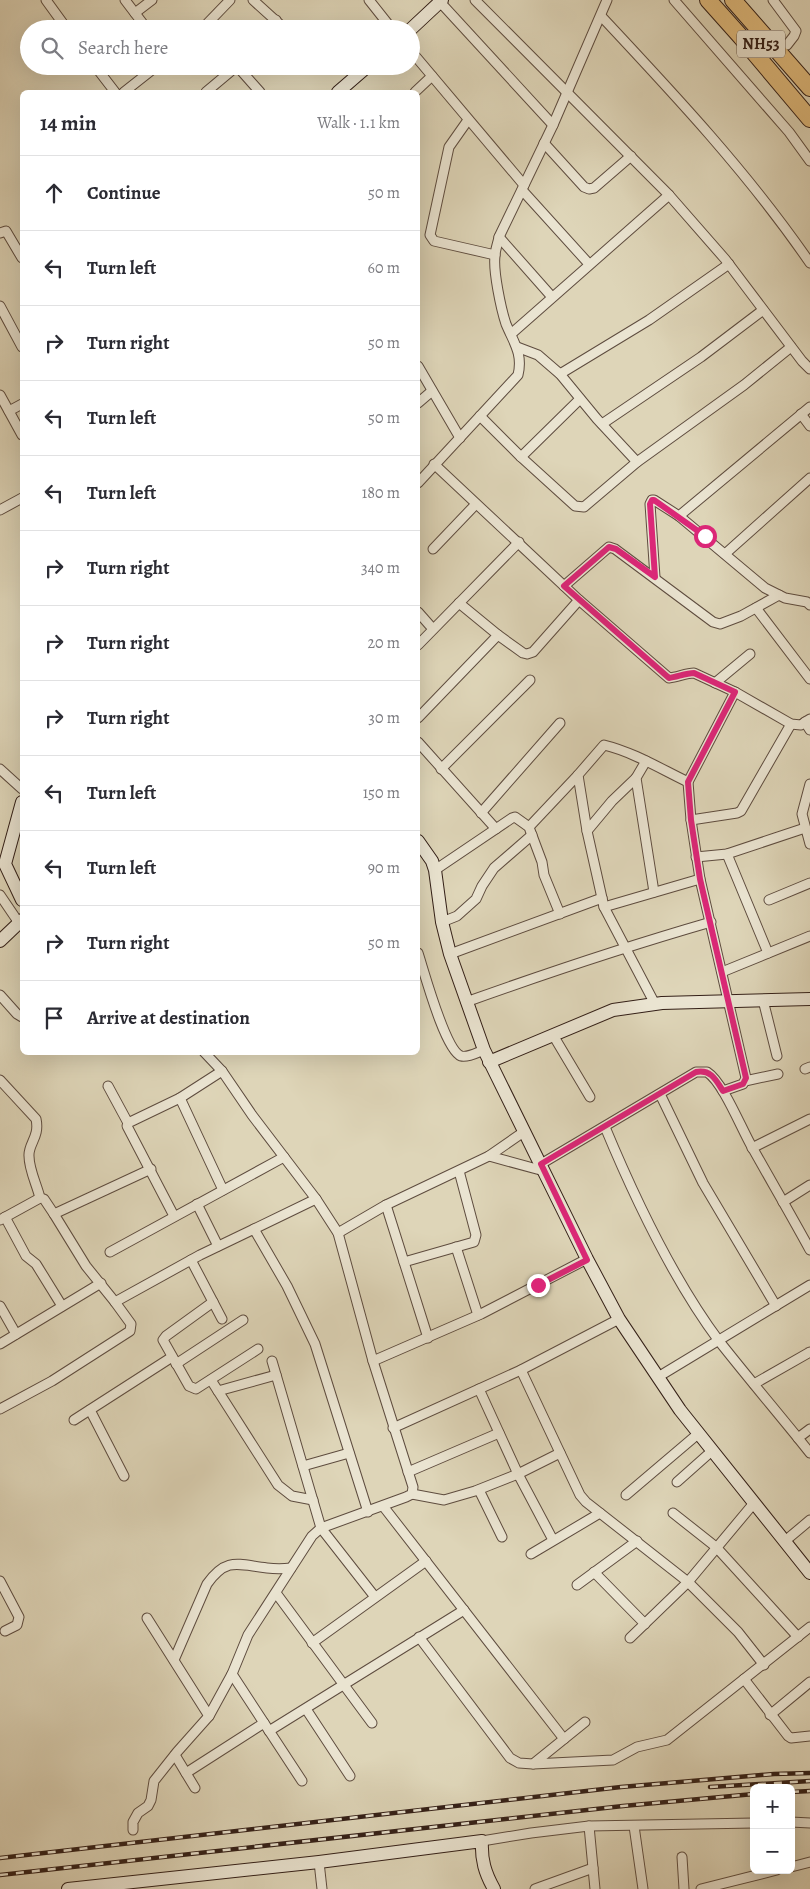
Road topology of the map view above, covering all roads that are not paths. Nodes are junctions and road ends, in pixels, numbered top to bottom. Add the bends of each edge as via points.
1 (46, 0) edge
2 (126, 0) edge
3 (152, 0) edge
4 (230, 0) edge
5 (252, 0) edge
6 (369, 0) edge
7 (476, 0) edge
8 (607, 0) edge
9 (674, 0) edge
10 (708, 0) edge
11 (720, 0) edge
12 (733, 0) edge
13 (747, 0) edge
14 (774, 0) edge
15 (441, 1) edge
16 (135, 13) junction
17 (601, 16) junction
18 (60, 20) edge
19 (140, 20) edge
20 (211, 20) edge
21 (276, 20) edge
22 (385, 20) edge
23 (420, 21) edge
24 (787, 44) junction
25 (420, 62) edge
26 (810, 72) edge
27 (102, 75) edge
28 (146, 75) edge
29 (226, 75) edge
30 (245, 75) edge
31 (358, 75) edge
32 (432, 76) junction
33 (810, 88) edge
34 (113, 90) edge
35 (127, 90) edge
36 (208, 90) edge
37 (258, 90) edge
38 (340, 90) edge
39 (417, 90) edge
40 (567, 93) junction
41 (810, 103) edge
42 (810, 119) edge
43 (468, 120) junction
44 (553, 125) junction
45 (544, 143) junction
46 (632, 156) junction
47 (810, 161) edge
48 (523, 187) junction
49 (669, 195) junction
50 (0, 233) edge
51 (500, 237) junction
52 (20, 255) edge
53 (495, 255) junction
54 (810, 263) edge
55 (589, 264) junction
56 (729, 264) junction
57 (552, 297) junction
58 (0, 306) edge
59 (763, 310) junction
60 (3, 320) edge
61 (511, 334) junction
62 (20, 343) edge
63 (791, 346) junction
64 (517, 347) junction
65 (810, 368) edge
66 (420, 370) edge
67 (560, 374) junction
68 (432, 391) junction
69 (0, 395) edge
70 (580, 399) junction
71 (420, 401) edge
72 (20, 405) edge
73 (810, 407) edge
74 (9, 411) junction
75 (801, 414) junction
76 (480, 416) junction
77 (602, 424) junction
78 (810, 426) edge
79 (20, 431) edge
80 (460, 438) junction
81 (521, 457) junction
82 (638, 462) junction
83 (434, 464) junction
84 (810, 478) edge
85 (420, 481) edge
86 (0, 499) edge
87 (20, 499) edge
88 (476, 504) junction
89 (3, 508) edge
90 (679, 516) junction
91 (518, 542) junction
92 (433, 549) dead end
93 (725, 554) junction
94 (655, 577) junction
95 (564, 586) junction
96 (779, 595) junction
97 (578, 600) junction
98 (459, 603) junction
99 (810, 605) edge
100 (756, 608) junction
101 (420, 614) edge
102 (434, 629) junction
103 (498, 635) junction
104 (420, 643) edge
105 (750, 654) dead end
106 (810, 679) edge
107 (530, 680) dead end
108 (715, 683) junction
109 (735, 692) junction
110 (420, 716) edge
111 (560, 723) dead end
112 (791, 724) junction
113 (808, 724) edge
114 (420, 744) edge
115 (646, 762) junction
116 (0, 769) edge
117 (442, 769) junction
118 (578, 775) junction
119 (636, 778) junction
120 (688, 782) junction
121 (810, 784) edge
122 (20, 787) edge
123 (20, 809) edge
124 (481, 813) junction
125 (691, 820) junction
126 (806, 823) edge
127 (496, 829) junction
128 (530, 831) junction
129 (587, 831) junction
130 (420, 844) edge
131 (810, 844) edge
132 (727, 854) junction
133 (696, 857) junction
134 (435, 870) junction
135 (700, 879) junction
136 (810, 883) edge
137 (654, 892) junction
138 (0, 895) edge
139 (20, 896) edge
140 (769, 900) dead end
141 (603, 903) junction
142 (560, 914) junction
143 (20, 921) edge
144 (442, 922) junction
145 (711, 922) junction
146 (20, 923) edge
147 (810, 936) edge
148 (0, 941) edge
149 (624, 947) junction
150 (768, 953) junction
151 (450, 954) junction
152 (420, 959) edge
153 (722, 972) junction
154 (0, 995) edge
155 (810, 999) edge
156 (763, 1000) junction
157 (728, 1001) junction
158 (466, 1002) junction
159 (655, 1004) junction
160 (20, 1016) edge
161 (554, 1034) junction
162 (207, 1055) edge
163 (486, 1056) junction
164 (777, 1056) dead end
165 (222, 1071) junction
166 (778, 1074) dead end
167 (0, 1080) edge
168 (745, 1081) junction
169 (108, 1086) dead end
170 (723, 1091) junction
171 (660, 1094) junction
172 (590, 1097) dead end
173 (180, 1098) junction
174 (810, 1119) edge
175 (128, 1123) junction
176 (604, 1127) junction
177 (525, 1131) junction
178 (752, 1148) junction
179 (489, 1156) junction
180 (284, 1157) junction
181 (542, 1168) junction
182 (151, 1169) junction
183 (459, 1171) junction
184 (810, 1185) edge
185 (223, 1190) junction
186 (40, 1198) junction
187 (316, 1199) junction
188 (783, 1202) junction
189 (197, 1204) junction
190 (386, 1205) junction
191 (54, 1214) junction
192 (174, 1216) junction
193 (2, 1218) edge
194 (254, 1230) junction
195 (338, 1232) junction
196 (218, 1246) junction
197 (456, 1247) junction
198 (810, 1250) edge
199 (110, 1252) dead end
200 (191, 1260) junction
201 (587, 1260) junction
202 (404, 1262) junction
203 (101, 1283) junction
204 (810, 1286) edge
205 (115, 1302) junction
206 (213, 1302) junction
207 (0, 1306) edge
208 (62, 1306) junction
209 (776, 1306) junction
210 (478, 1315) junction
211 (222, 1319) dead end
212 (620, 1319) junction
213 (243, 1320) dead end
214 (16, 1334) junction
215 (428, 1338) junction
216 (719, 1340) junction
217 (0, 1344) edge
218 (258, 1349) dead end
219 (810, 1352) edge
220 (174, 1361) junction
221 (272, 1361) dead end
222 (373, 1361) junction
223 (521, 1370) junction
224 (276, 1375) junction
225 (658, 1376) junction
226 (211, 1380) junction
227 (754, 1384) junction
228 (479, 1389) junction
229 (218, 1391) junction
230 (0, 1409) edge
231 (90, 1410) junction
232 (74, 1420) dead end
233 (393, 1428) junction
234 (810, 1429) edge
235 (499, 1433) junction
236 (699, 1433) junction
237 (798, 1438) junction
238 (713, 1450) junction
239 (349, 1452) junction
240 (560, 1453) junction
241 (810, 1453) edge
242 (303, 1466) junction
243 (408, 1472) junction
244 (518, 1474) junction
245 (124, 1476) dead end
246 (677, 1482) dead end
247 (478, 1490) junction
248 (412, 1494) junction
249 (626, 1495) dead end
250 (313, 1500) junction
251 (754, 1503) junction
252 (383, 1506) junction
253 (368, 1512) junction
254 (600, 1513) junction
255 (673, 1513) dead end
256 (810, 1520) edge
257 (321, 1528) junction
258 (502, 1537) dead end
259 (553, 1540) junction
260 (636, 1541) junction
261 (785, 1541) junction
262 (716, 1546) junction
263 (531, 1554) dead end
264 (426, 1561) junction
265 (291, 1568) junction
266 (594, 1572) junction
267 (810, 1572) edge
268 (0, 1581) edge
269 (688, 1582) junction
270 (577, 1585) dead end
271 (276, 1593) junction
272 (376, 1597) junction
273 (464, 1610) junction
274 (147, 1618) dead end
275 (645, 1624) junction
276 (810, 1627) edge
277 (5, 1632) dead end
278 (798, 1637) junction
279 (419, 1638) junction
280 (630, 1638) dead end
281 (312, 1643) junction
282 (174, 1660) junction
283 (764, 1665) junction
284 (232, 1674) junction
285 (744, 1679) junction
286 (810, 1682) edge
287 (343, 1684) junction
288 (306, 1709) junction
289 (770, 1715) junction
290 (209, 1716) junction
291 (585, 1722) dead end
292 (372, 1723) dead end
293 (266, 1727) junction
294 (810, 1736) edge
295 (564, 1739) junction
296 (175, 1755) junction
297 (533, 1764) junction
298 (186, 1773) junction
299 (350, 1776) dead end
300 (302, 1781) dead end
301 (196, 1788) dead end
302 (795, 1822) edge
303 (750, 1823) edge
304 (810, 1824) edge
305 (589, 1826) junction
306 (634, 1826) junction
307 (133, 1830) dead end
308 (482, 1841) junction
309 (682, 1857) dead end
310 (319, 1862) junction
311 (810, 1862) edge
312 (795, 1866) edge
313 (593, 1868) junction
314 (761, 1874) edge
315 (127, 1886) edge
316 (84, 1888) edge
317 (68, 1889) edge
318 (322, 1889) edge
319 (494, 1889) edge
320 (535, 1889) edge
321 (594, 1889) edge
322 (643, 1889) edge
323 (684, 1889) edge
324 (701, 1889) edge

1 - 18 street
2 - 16 street
3 - 16 street
4 - 20 street
5 - 21 street
6 - 22 street
7 - 40 street
8 - 17 street
9 - 47 street via 789,132
10 - 42 highway
11 - 41 highway, NH53
12 - 33 highway, NH53
13 - 24 highway
14 - 24 street via 796,31
15 - 23 street
15 - 44 street
16 - 19 street
17 - 40 street
17 - 54 street via 675,94
24 - 26 highway
25 - 32 street
27 - 34 street
28 - 35 street
29 - 36 street
30 - 37 street
31 - 38 street
32 - 39 street
32 - 43 street
40 - 44 street
40 - 46 street
43 - 48 street
43 - 53 street via 449,146 430,235 434,241
44 - 45 street
45 - 46 street via 589,189
45 - 48 street
46 - 49 street
48 - 51 street
48 - 55 street
49 - 55 street
49 - 56 street
50 - 52 street via 6,231
51 - 53 street
51 - 57 street
53 - 61 street via 495,270
55 - 57 street
56 - 59 street
56 - 67 street via 649,320
57 - 61 street
58 - 60 street
59 - 63 street
59 - 77 street via 701,357
60 - 62 street
61 - 64 street
63 - 65 street
63 - 82 street via 744,385
64 - 67 street via 538,355
64 - 76 street via 521,362 518,375
66 - 68 street
67 - 70 street
68 - 71 street
68 - 80 street
69 - 74 street
70 - 77 street
70 - 81 street
72 - 74 street
73 - 75 street
74 - 79 street
75 - 78 street
75 - 90 street
76 - 80 street
76 - 81 street
77 - 82 street
80 - 83 street
81 - 82 street via 579,508
83 - 85 street
83 - 88 street
84 - 93 street
86 - 89 street
87 - 89 street
88 - 91 street
88 - 92 street
90 - 93 street
90 - 94 street via 652,500
91 - 95 street
91 - 98 street
93 - 96 street via 765,588
94 - 95 street via 609,547
94 - 100 street via 712,622 720,624
95 - 97 street
96 - 99 street
96 - 100 street
97 - 103 street via 533,652 523,653
97 - 108 street via 669,678 694,673
98 - 102 street
98 - 103 street
100 - 106 street
101 - 102 street
102 - 104 street
103 - 110 street
105 - 108 street
107 - 117 street
108 - 109 street
109 - 112 street
109 - 120 street
111 - 124 street
112 - 113 street
112 - 125 street via 741,811
114 - 117 street
115 - 118 street via 604,745
115 - 119 street
115 - 120 street
116 - 122 street
117 - 124 street
118 - 128 street
118 - 129 street
119 - 129 street
119 - 137 street
120 - 125 street
121 - 126 street via 802,814
123 - 139 street via 5,864
124 - 127 street
125 - 133 street
126 - 131 street
126 - 132 street
127 - 128 street via 515,817
127 - 134 street
128 - 142 street
128 - 144 street via 494,868 476,899 457,916
129 - 141 street
130 - 134 street
132 - 133 street
132 - 150 street
133 - 135 street
134 - 144 street
135 - 137 street
135 - 145 street
136 - 140 street
137 - 141 street
138 - 143 street
141 - 142 street
141 - 149 street
142 - 151 street
144 - 151 street
145 - 149 street
145 - 153 street
146 - 148 street
147 - 150 street
149 - 158 street
149 - 159 street
150 - 153 street
151 - 158 street
152 - 163 street via 453,1049 461,1056
153 - 157 street
154 - 160 street
155 - 156 street
156 - 157 street
156 - 164 street
157 - 159 street
157 - 168 street
158 - 163 street
159 - 161 street via 613,1010
161 - 163 street
161 - 172 street
162 - 165 street
163 - 177 street
165 - 173 street
165 - 180 street
166 - 168 street
167 - 186 street via 36,1118 38,1127 28,1155
168 - 170 street
169 - 175 street
170 - 171 street via 704,1071 696,1072
170 - 178 street
171 - 176 street
171 - 209 street via 703,1183
173 - 175 street
173 - 185 street
174 - 178 street
175 - 182 street
176 - 181 street
176 - 216 street via 635,1198 688,1294
177 - 179 street
177 - 181 street
178 - 188 street
179 - 181 street
179 - 183 street
180 - 185 street
180 - 187 street
181 - 201 street
182 - 191 street
182 - 192 street
183 - 190 street
183 - 197 street via 476,1235 474,1242
184 - 188 street
185 - 189 street
186 - 191 street
186 - 193 street
187 - 194 street
187 - 195 street
188 - 198 street
189 - 192 street
189 - 196 street
190 - 195 street
190 - 202 street
191 - 203 street via 86,1266
192 - 199 street
193 - 208 street
194 - 196 street
194 - 239 street via 287,1286 315,1344
195 - 222 street
196 - 200 street
197 - 202 street
197 - 210 street
200 - 205 street
200 - 206 street
201 - 210 street
201 - 212 street
202 - 215 street
203 - 205 street
203 - 208 street
204 - 209 street
205 - 230 street via 131,1324 130,1331 52,1381
206 - 211 street
206 - 220 street via 163,1340
207 - 214 street
208 - 214 street
209 - 216 street
210 - 215 street
212 - 223 street
212 - 225 street
213 - 220 street
214 - 217 street
215 - 222 street
216 - 225 street
216 - 227 street
218 - 226 street
219 - 227 street
220 - 226 street via 193,1389
220 - 231 street
221 - 224 street
222 - 233 street
223 - 228 street
223 - 240 street
224 - 229 street
224 - 242 street
225 - 236 street
226 - 229 street
227 - 237 street
228 - 233 street
228 - 235 street
229 - 250 street via 278,1485 292,1496
231 - 232 street
231 - 245 street
233 - 243 street
234 - 237 street
235 - 243 street
235 - 244 street
236 - 238 street
236 - 249 street
237 - 241 street
238 - 246 street
238 - 251 street
239 - 242 street
239 - 253 street
240 - 244 street
240 - 254 street via 580,1494
242 - 250 street
243 - 248 street
244 - 247 street
244 - 259 street
247 - 248 street via 444,1500
247 - 258 street
248 - 252 street
250 - 257 street
251 - 261 street
251 - 262 street
252 - 253 street
252 - 264 street
253 - 257 street
254 - 259 street
254 - 260 street
255 - 262 street
256 - 261 street
257 - 265 street
257 - 272 street
259 - 263 street
260 - 266 street
260 - 269 street
261 - 267 street
262 - 269 street
262 - 278 street
264 - 272 street
264 - 273 street
265 - 271 street
265 - 282 street via 268,1569 238,1562 213,1575
266 - 270 street
266 - 275 street
268 - 277 street via 19,1616 17,1625
269 - 275 street
269 - 283 street via 738,1632
271 - 281 street
271 - 284 street via 248,1635
272 - 281 street
273 - 279 street
273 - 295 street
274 - 282 street
275 - 280 street
276 - 278 street
278 - 283 street
279 - 287 street
279 - 297 street via 510,1758 519,1763
281 - 287 street
282 - 290 street
283 - 285 street
284 - 290 street
284 - 293 street
285 - 289 street
285 - 297 street via 667,1740 637,1747 613,1760
286 - 289 street
287 - 288 street
287 - 292 street
288 - 293 street
288 - 299 street
289 - 294 street via 791,1738
290 - 296 street
291 - 295 street
293 - 298 street
293 - 300 street
295 - 297 street
296 - 298 street
296 - 307 street via 154,1781 151,1800 138,1813
298 - 301 street
302 - 304 street
303 - 306 street
305 - 306 street
305 - 308 street
305 - 313 street
306 - 322 street
308 - 310 street
308 - 319 street via 481,1857
309 - 323 street
310 - 315 street
310 - 318 street
311 - 312 street
313 - 320 street
313 - 321 street
314 - 324 street
315 - 316 street
316 - 317 street

